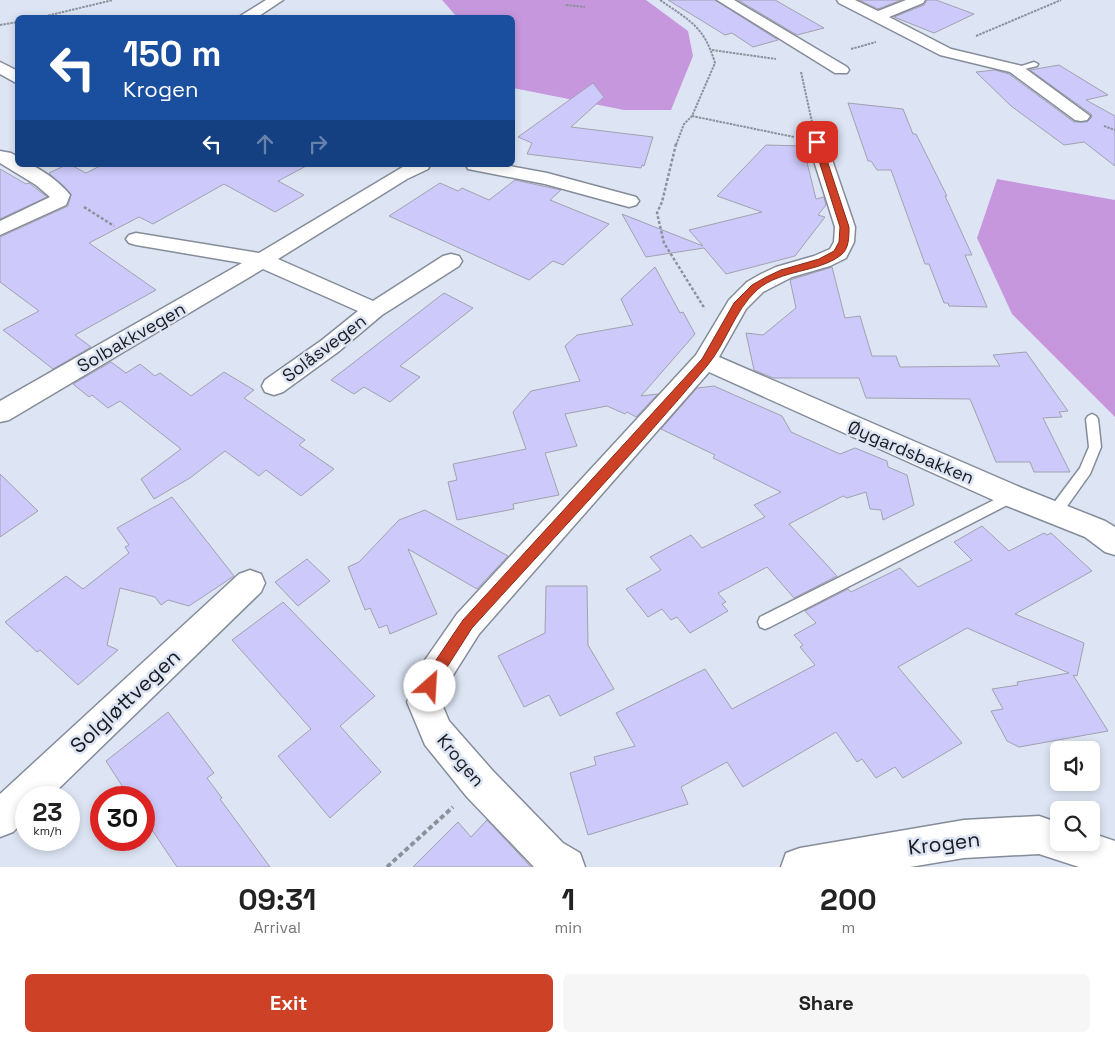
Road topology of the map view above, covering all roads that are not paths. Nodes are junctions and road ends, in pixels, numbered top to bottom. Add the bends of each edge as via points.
1 (276, 0) edge
2 (724, 0) edge
3 (844, 0) edge
4 (918, 0) edge
5 (766, 10) dead end
6 (748, 14) junction
7 (253, 15) edge
8 (878, 17) junction
9 (1034, 64) dead end
10 (0, 68) edge
11 (1016, 69) junction
12 (841, 70) dead end
13 (15, 78) edge
14 (1081, 116) dead end
15 (817, 142) road end
16 (0, 157) edge
17 (15, 164) edge
18 (20, 167) edge
19 (417, 167) edge
20 (485, 167) edge
21 (630, 201) dead end
22 (0, 228) edge
23 (136, 239) road end
24 (262, 260) junction
25 (451, 261) dead end
26 (374, 310) junction
27 (706, 361) junction
28 (274, 386) dead end
29 (0, 413) edge
30 (1092, 419) dead end
31 (1012, 496) junction
32 (1055, 512) junction
33 (1115, 543) edge
34 (250, 583) dead end
35 (765, 622) dead end
36 (0, 819) edge
37 (1050, 839) edge
38 (1088, 851) edge
39 (1115, 860) edge
40 (566, 867) edge
41 (800, 867) edge

1 - 7 street
2 - 6 street
3 - 8 street
4 - 8 street
5 - 6 street
6 - 12 street
8 - 11 street via 946,52
9 - 11 lane
10 - 13 street
11 - 14 street
15 - 27 street, Krogen via 845,227 844,242 838,253 784,272 755,287 737,305
16 - 17 street
18 - 22 street via 60,196 58,201
19 - 24 street, Solbakkvegen
20 - 21 street
23 - 24 street
24 - 26 street, Solåsvegen
24 - 29 street, Solbakkvegen
25 - 26 street, Solåsvegen
26 - 28 street, Solåsvegen
27 - 31 street, Øygardsbakken
27 - 40 street, Krogen via 468,624 437,671 424,702 437,733 480,784 550,856
30 - 32 lane via 1095,447 1085,470
31 - 32 street, Øygardsbakken
31 - 35 lane
32 - 33 street, Øygardsbakken via 1094,529
34 - 36 street, Solgløttvegen
37 - 41 street, Krogen via 1039,835 964,839
38 - 39 street, Krogen

